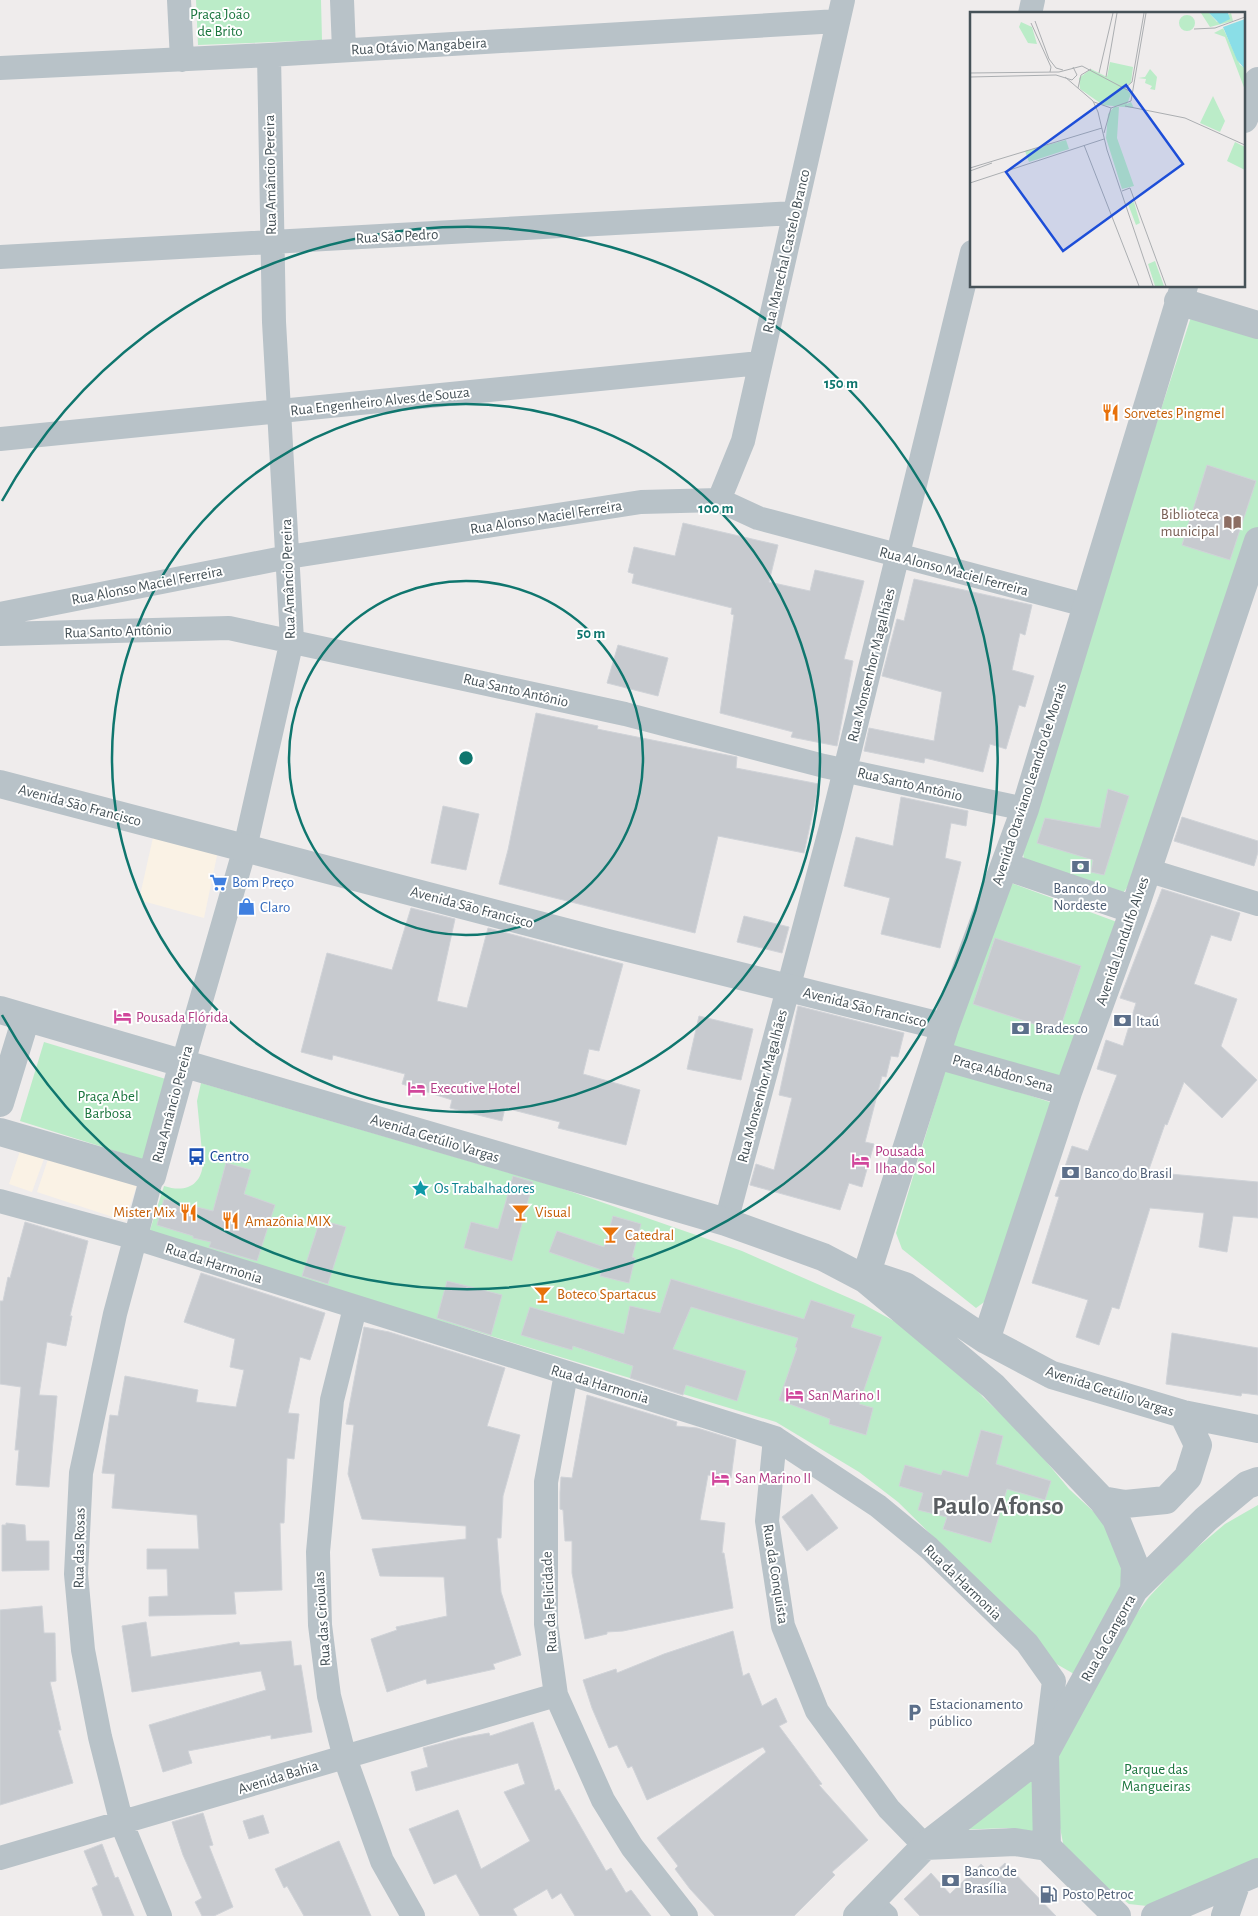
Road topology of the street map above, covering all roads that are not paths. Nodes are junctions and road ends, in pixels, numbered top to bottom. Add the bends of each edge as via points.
1 (179, 0) edge
2 (342, 0) edge
3 (840, 11) edge
4 (344, 50) junction
5 (269, 55) junction
6 (182, 60) junction
7 (0, 68) edge
8 (1258, 81) edge
9 (1246, 114) edge
10 (795, 213) junction
11 (271, 243) junction
12 (0, 257) edge
13 (970, 260) edge
14 (1181, 293) edge
15 (1258, 325) edge
16 (760, 363) junction
17 (280, 411) junction
18 (0, 439) edge
19 (719, 500) junction
20 (1258, 541) edge
21 (898, 556) junction
22 (288, 557) junction
23 (1085, 605) junction
24 (0, 614) edge
25 (0, 634) edge
26 (292, 640) junction
27 (845, 769) junction
28 (0, 784) edge
29 (1025, 810) junction
30 (245, 848) junction
31 (1005, 866) junction
32 (1147, 870) junction
33 (1258, 904) edge
34 (1134, 910) junction
35 (788, 988) junction
36 (0, 1010) edge
37 (26, 1018) junction
38 (945, 1027) junction
39 (937, 1055) junction
40 (183, 1063) junction
41 (1068, 1092) junction
42 (0, 1103) edge
43 (0, 1132) edge
44 (152, 1176) junction
45 (0, 1201) edge
46 (726, 1222) junction
47 (136, 1238) junction
48 (865, 1279) junction
49 (355, 1308) junction
50 (986, 1340) junction
51 (566, 1374) junction
52 (1183, 1414) junction
53 (1258, 1429) edge
54 (775, 1438) junction
55 (1258, 1481) edge
56 (1102, 1500) junction
57 (1134, 1590) junction
58 (556, 1695) junction
59 (1045, 1753) junction
60 (345, 1758) junction
61 (122, 1824) junction
62 (925, 1846) junction
63 (1047, 1847) junction
64 (0, 1858) edge
65 (1248, 1877) edge
66 (872, 1911) edge
67 (160, 1916) edge
68 (413, 1916) edge
69 (686, 1916) edge
70 (1117, 1916) edge
71 (1155, 1916) edge
72 (1225, 1916) edge

1 - 6 street
2 - 4 street
3 - 4 street, Rua Otávio Mangabeira
3 - 10 street, Rua Marechal Castelo Branco
4 - 5 street, Rua Otávio Mangabeira
5 - 6 street, Rua Otávio Mangabeira
5 - 11 street, Rua Amâncio Pereira
6 - 7 street, Rua Otávio Mangabeira
8 - 9 street
10 - 11 street, Rua São Pedro
10 - 16 street, Rua Marechal Castelo Branco
11 - 12 street, Rua São Pedro
11 - 17 street, Rua Amâncio Pereira
13 - 21 street, Rua Monsenhor Magalhães
14 - 15 street
14 - 23 street, Avenida Otaviano Leandro de Morais
16 - 17 street, Rua Engenheiro Alves de Souza
16 - 19 street, Rua Marechal Castelo Branco via 743,441
17 - 18 street, Rua Engenheiro Alves de Souza
17 - 22 street, Rua Amâncio Pereira
19 - 21 street, Rua Alonso Maciel Ferreira via 758,518
19 - 22 street, Rua Alonso Maciel Ferreira via 641,502
20 - 32 street, Avenida Landulfo Alves
21 - 23 street, Rua Alonso Maciel Ferreira
21 - 27 street, Rua Monsenhor Magalhães
22 - 24 street, Rua Alonso Maciel Ferreira
22 - 26 street, Rua Amâncio Pereira
23 - 29 street, Avenida Otaviano Leandro de Morais
25 - 26 street, Rua Santo Antônio via 229,628
26 - 27 street, Rua Santo Antônio via 625,714
26 - 30 street, Rua Amâncio Pereira
27 - 29 street, Rua Santo Antônio
27 - 35 street, Rua Monsenhor Magalhães
28 - 30 street, Avenida São Francisco
29 - 31 street, Avenida Otaviano Leandro de Morais
30 - 35 street, Avenida São Francisco
30 - 40 street, Rua Amâncio Pereira
31 - 34 street
31 - 38 street, Avenida Otaviano Leandro de Morais
32 - 33 street
32 - 34 street, Avenida Landulfo Alves
34 - 41 street, Avenida Landulfo Alves
35 - 38 street, Avenida São Francisco
35 - 46 street, Rua Monsenhor Magalhães
36 - 37 street, Avenida Getúlio Vargas
37 - 40 street, Avenida Getúlio Vargas
37 - 42 street
38 - 39 street, Avenida Otaviano Leandro de Morais
39 - 41 street, Praça Abdon Sena
39 - 48 street, Avenida Otaviano Leandro de Morais
40 - 44 street, Rua Amâncio Pereira
40 - 46 street, Avenida Getúlio Vargas
41 - 50 street, Avenida Landulfo Alves
43 - 44 street
44 - 47 street, Rua das Rosas
45 - 47 street, Rua da Harmonia
46 - 48 street, Avenida Getúlio Vargas via 823,1257
47 - 49 street, Rua da Harmonia
47 - 61 street, Rua das Rosas via 115,1314 81,1473 76,1574 83,1650
48 - 50 street, Avenida Getúlio Vargas via 881,1278 905,1286
48 - 56 street, Avenida Getúlio Vargas via 993,1386
49 - 51 street, Rua da Harmonia
49 - 60 street, Rua das Crioulas via 332,1400 318,1552 320,1625 329,1696
50 - 52 street, Avenida Getúlio Vargas via 1052,1375
51 - 54 street, Rua da Harmonia
51 - 58 street, Rua da Felicidade via 546,1482 546,1624
52 - 53 street, Avenida Getúlio Vargas
52 - 56 street via 1198,1444 1188,1477 1166,1500 1125,1504
54 - 59 street, Rua da Harmonia via 878,1506 929,1548 1027,1643 1054,1681
54 - 62 street, Rua da Conquista via 767,1521 783,1626 817,1710 889,1809
55 - 57 street, Rua da Gangorra via 1206,1519
56 - 57 street, Avenida Getúlio Vargas via 1116,1519 1136,1566
57 - 59 street, Rua da Gangorra
58 - 60 street, Avenida Bahia
58 - 69 street, Rua da Felicidade via 603,1800 632,1847
59 - 62 street, Rua da Gangorra
59 - 63 street, Rua da Gangorra
60 - 61 street, Avenida Bahia
60 - 68 street, Rua das Crioulas via 382,1861
61 - 64 street, Avenida Bahia
61 - 67 street, Rua das Rosas
62 - 63 street via 1014,1842
62 - 66 street, Rua da Gangorra
63 - 70 street
65 - 71 street
65 - 72 street

